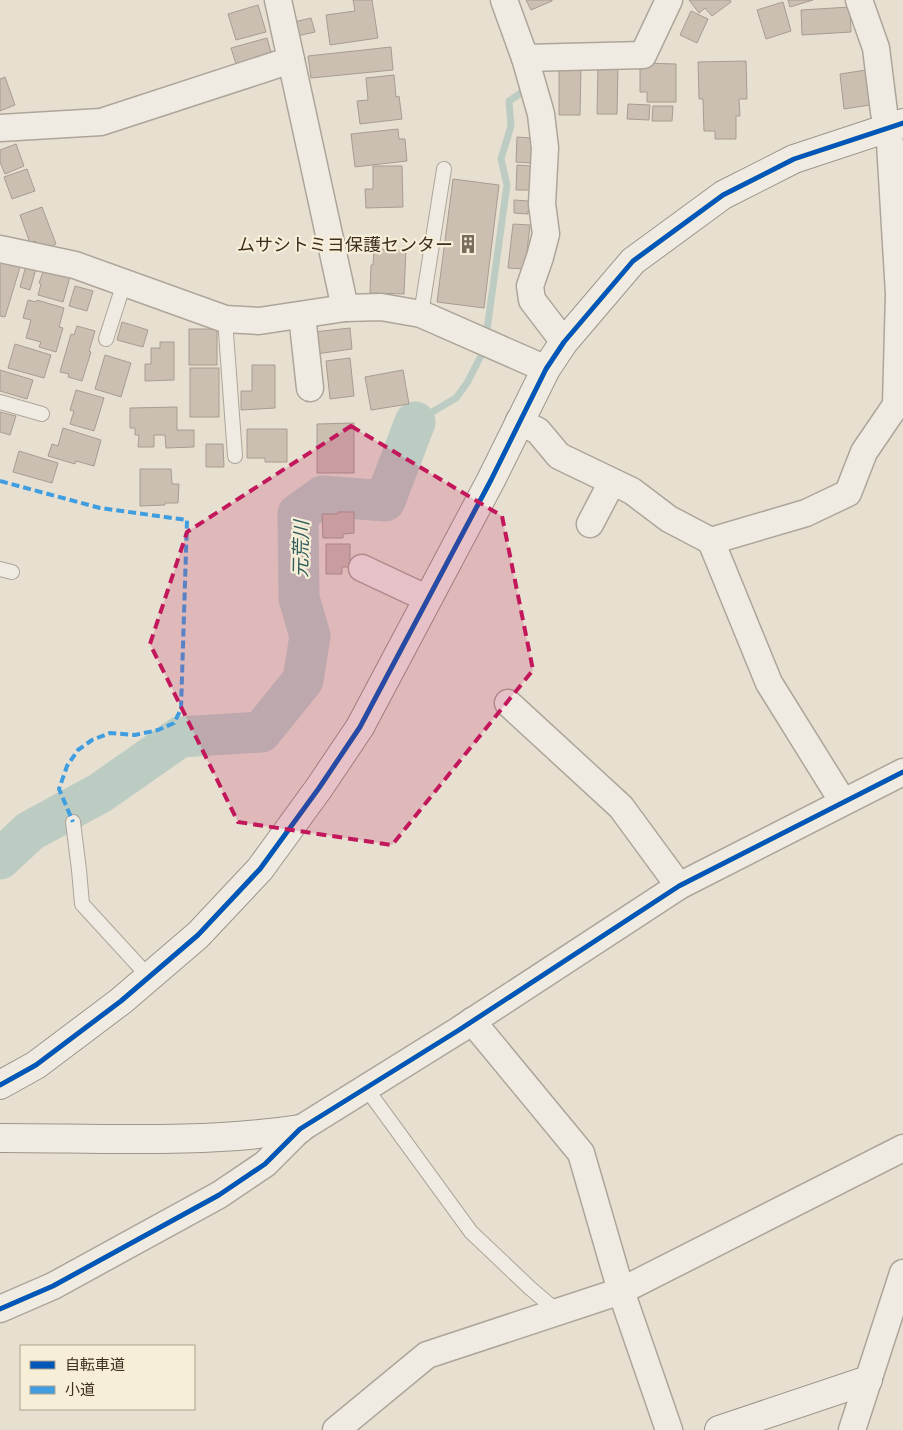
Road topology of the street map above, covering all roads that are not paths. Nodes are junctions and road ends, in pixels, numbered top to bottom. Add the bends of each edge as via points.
1 (278, 0) edge
2 (504, 0) edge
3 (669, 0) edge
4 (859, 0) edge
5 (525, 58) junction
6 (291, 60) junction
7 (895, 126) edge
8 (0, 128) edge
9 (444, 169) dead end
10 (0, 249) edge
11 (124, 282) junction
12 (345, 308) junction
13 (421, 314) junction
14 (302, 315) junction
15 (225, 319) junction
16 (106, 339) dead end
17 (564, 342) junction
18 (900, 360) edge
19 (546, 368) junction
20 (310, 388) dead end
21 (0, 402) edge
22 (42, 414) dead end
23 (519, 421) junction
24 (235, 456) dead end
25 (612, 482) junction
26 (590, 524) dead end
27 (711, 541) junction
28 (362, 568) dead end
29 (428, 599) junction
30 (508, 703) dead end
31 (903, 772) edge
32 (843, 802) junction
33 (73, 822) dead end
34 (679, 886) junction
35 (149, 977) junction
36 (472, 1021) junction
37 (0, 1086) edge
38 (366, 1088) junction
39 (300, 1129) junction
40 (0, 1138) edge
41 (903, 1148) edge
42 (903, 1273) edge
43 (621, 1291) junction
44 (0, 1309) edge
45 (558, 1312) junction
46 (868, 1380) junction
47 (336, 1430) edge
48 (669, 1430) edge
49 (719, 1430) edge
50 (852, 1430) edge

1 - 6 street
2 - 5 street
3 - 5 street via 644,55
4 - 7 street via 876,48
5 - 17 street via 541,114 545,148 542,204 546,234 530,286 532,300
6 - 8 street via 101,122
6 - 12 street
7 - 17 street via 794,159 723,195 633,261
7 - 18 street via 890,143
9 - 13 lane
10 - 11 street via 75,264
11 - 15 street
11 - 16 lane
12 - 13 street via 381,307
12 - 14 street
13 - 19 street
14 - 15 street via 259,321
14 - 20 street
15 - 24 lane
17 - 19 street
18 - 27 street via 896,405 864,452 848,493 806,513
19 - 23 street
21 - 22 lane
23 - 25 street via 538,431 559,456
23 - 29 street
25 - 26 street
25 - 27 street via 632,491 669,519
27 - 32 street via 769,684
28 - 29 street
29 - 35 street via 360,727 265,862 198,934
30 - 34 street via 621,807
31 - 32 street
32 - 34 street
33 - 35 lane via 82,904
34 - 36 street
35 - 37 street via 36,1065
36 - 38 street
36 - 43 street via 581,1153
38 - 39 street
38 - 45 lane via 471,1232
39 - 40 street via 191,1139
39 - 44 street via 265,1164 219,1196 53,1286
41 - 43 street
42 - 46 street
43 - 45 street
43 - 48 street
45 - 47 street via 427,1355
46 - 49 street
46 - 50 street

